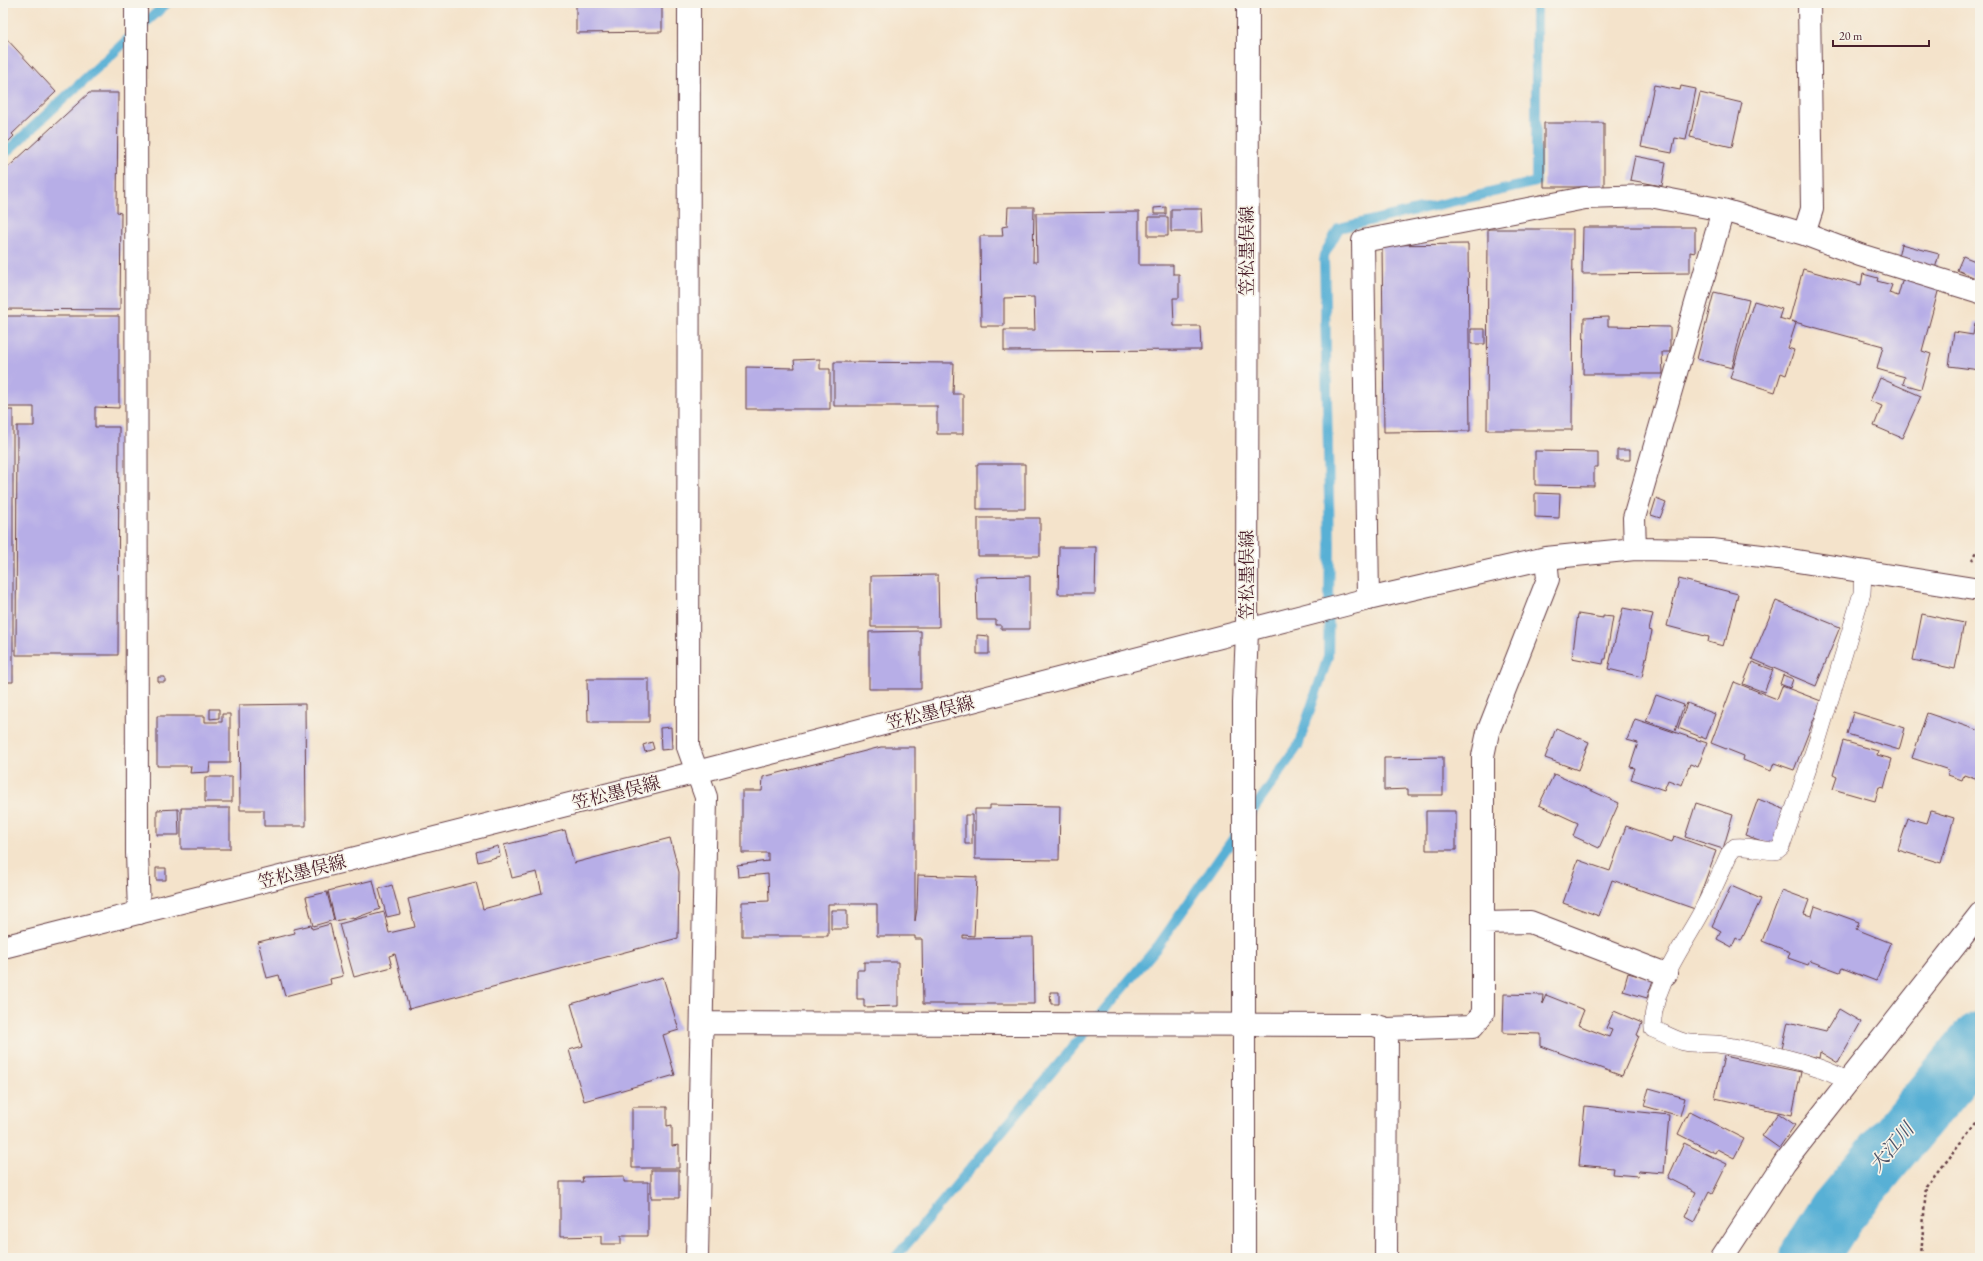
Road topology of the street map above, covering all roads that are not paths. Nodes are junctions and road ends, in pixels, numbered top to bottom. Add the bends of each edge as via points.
1 (136, 3) edge
2 (689, 3) edge
3 (1248, 3) edge
4 (1809, 3) edge
5 (1723, 210) junction
6 (1804, 234) junction
7 (1980, 292) edge
8 (1635, 549) junction
9 (1546, 558) junction
10 (1863, 572) junction
11 (1980, 590) edge
12 (1368, 599) junction
13 (1247, 632) junction
14 (697, 772) junction
15 (139, 913) junction
16 (1980, 914) edge
17 (1483, 924) junction
18 (3, 947) edge
19 (1666, 974) junction
20 (702, 1023) junction
21 (1244, 1024) junction
22 (1387, 1029) junction
23 (1849, 1082) junction
24 (697, 1258) edge
25 (1244, 1258) edge
26 (1386, 1258) edge
27 (1722, 1258) edge

1 - 15 street
2 - 14 street via 688,747
3 - 13 street, 笠松墨俣線
4 - 6 street via 1812,209
5 - 6 street
5 - 8 street via 1634,518
5 - 12 street via 1650,196 1584,198 1363,241
6 - 7 street via 1860,255
8 - 9 street
8 - 10 street via 1712,550
9 - 12 street
9 - 17 street via 1548,578 1488,732 1483,756
10 - 11 street
10 - 19 lane via 1862,594 1818,739 1781,847 1776,851 1735,847 1729,854 1701,914
12 - 13 street
13 - 14 street, 笠松墨俣線
13 - 21 street via 1244,703
14 - 15 street, 笠松墨俣線
14 - 20 street via 706,797
15 - 18 street, 笠松墨俣線
16 - 23 street
17 - 19 street via 1530,922
17 - 22 street via 1483,1013 1472,1026
19 - 23 lane via 1652,1018 1652,1029 1699,1045 1721,1044 1804,1063 1840,1076
20 - 21 street
20 - 24 street
21 - 22 street via 1374,1025
21 - 25 street
22 - 26 street
23 - 27 street via 1785,1162

